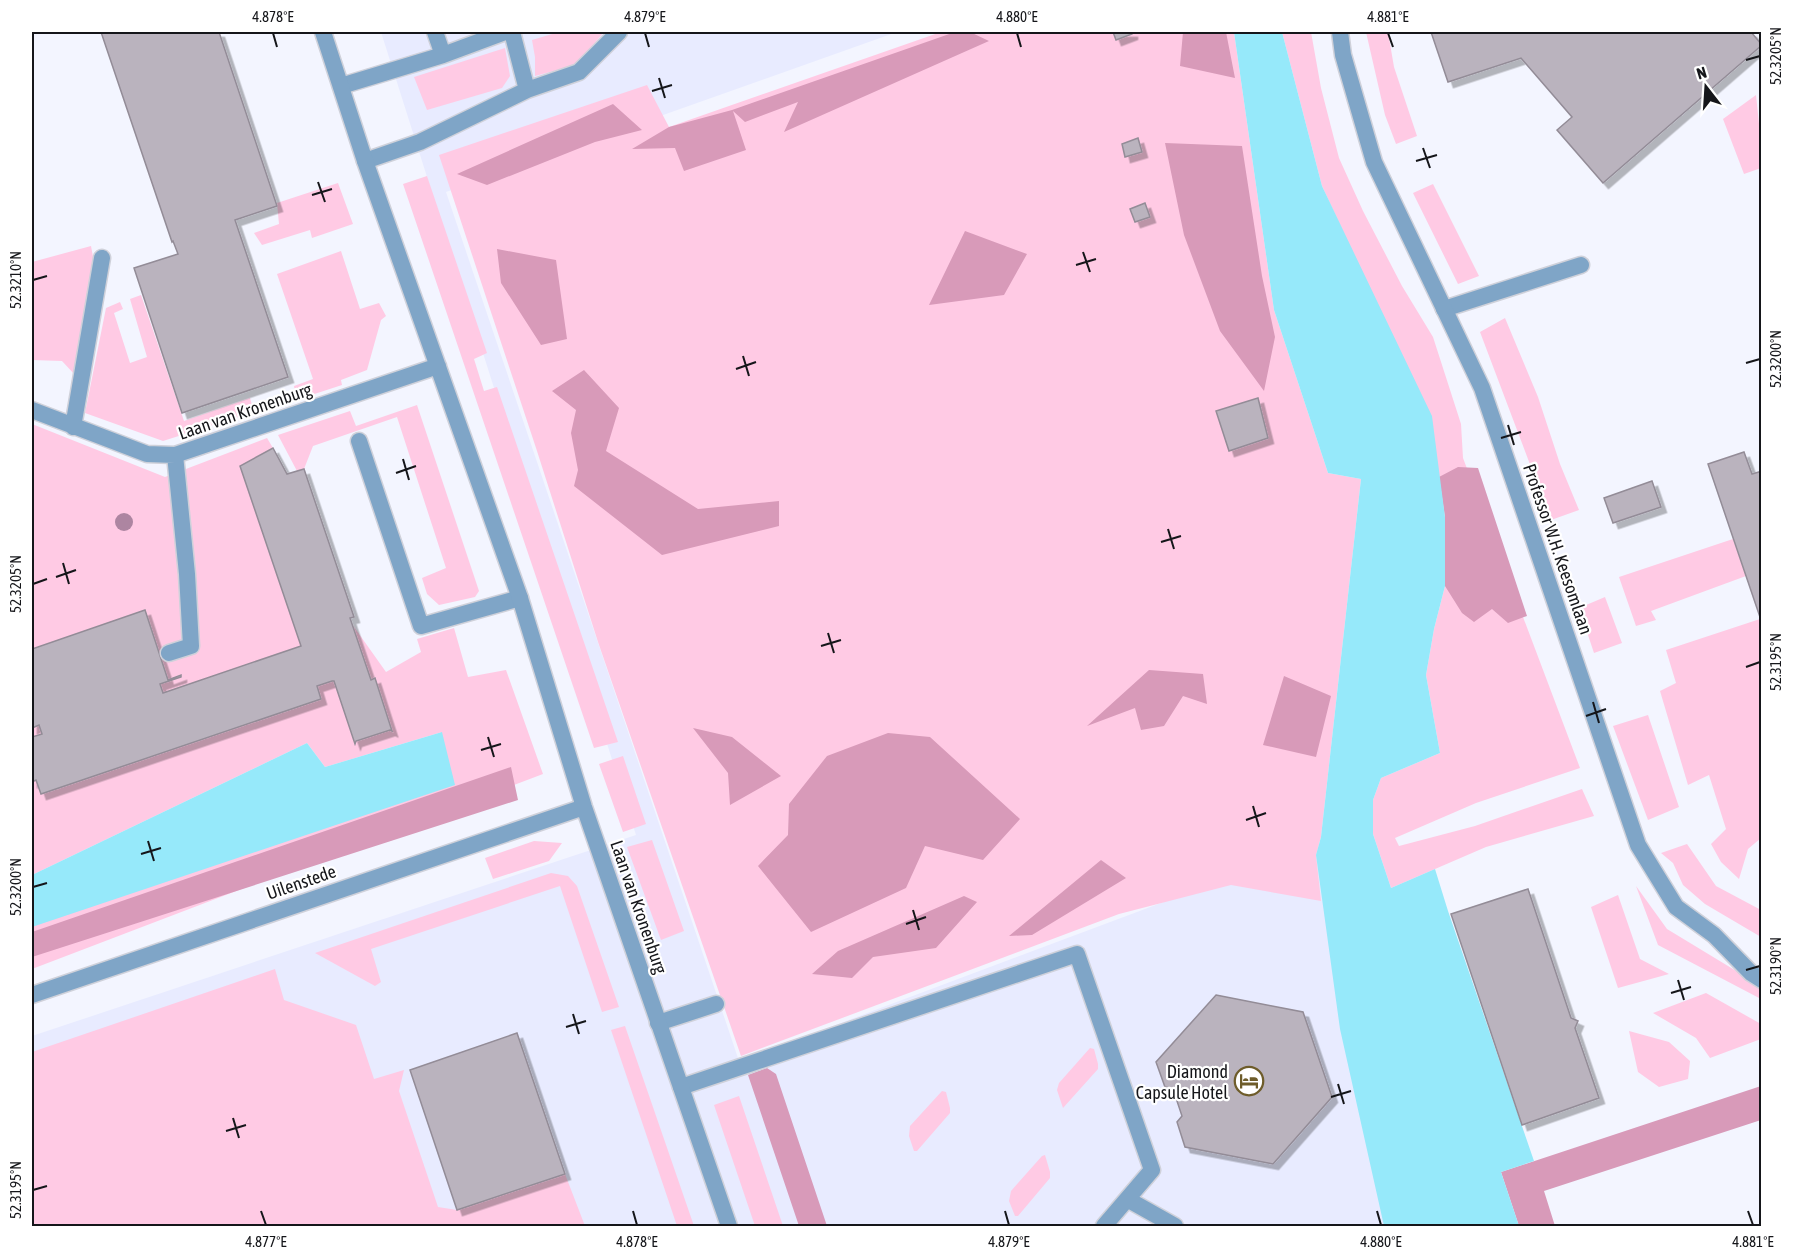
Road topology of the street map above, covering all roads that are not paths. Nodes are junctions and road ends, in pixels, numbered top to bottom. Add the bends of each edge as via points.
1 (323, 32) edge
2 (435, 32) edge
3 (505, 32) edge
4 (512, 32) edge
5 (619, 32) edge
6 (1340, 32) edge
7 (442, 55) junction
8 (341, 86) junction
9 (527, 90) junction
10 (365, 161) junction
11 (102, 258) dead end
12 (1581, 265) dead end
13 (1444, 309) junction
14 (438, 366) junction
15 (32, 410) edge
16 (73, 427) junction
17 (360, 441) dead end
18 (175, 455) junction
19 (519, 598) junction
20 (170, 653) dead end
21 (584, 807) junction
22 (1761, 980) edge
23 (32, 995) edge
24 (716, 1004) dead end
25 (658, 1023) junction
26 (681, 1087) junction
27 (1127, 1199) junction
28 (729, 1227) edge
29 (1104, 1227) edge
30 (1175, 1227) edge

1 - 8 street, Laan van Kronenburg
2 - 7 street
3 - 7 street
4 - 9 street
5 - 9 street via 579,72
6 - 13 street, Professor W.H. Keesomlaan via 1374,162
7 - 8 street
8 - 10 street, Laan van Kronenburg
9 - 10 street via 420,142
10 - 14 street, Laan van Kronenburg
11 - 16 street
12 - 13 street
13 - 22 street, Professor W.H. Keesomlaan via 1482,388 1638,845 1676,907 1714,935
14 - 18 street, Laan van Kronenburg
14 - 19 street, Laan van Kronenburg
15 - 16 street, Laan van Kronenburg
16 - 18 street, Laan van Kronenburg via 147,454
17 - 19 street via 421,626
18 - 20 street via 191,646
19 - 21 street, Laan van Kronenburg
21 - 23 street, Uilenstede
21 - 25 street, Laan van Kronenburg
24 - 25 street
25 - 26 street, Laan van Kronenburg
26 - 27 street via 1077,954 1152,1170
26 - 28 street, Laan van Kronenburg
27 - 29 street
27 - 30 street

